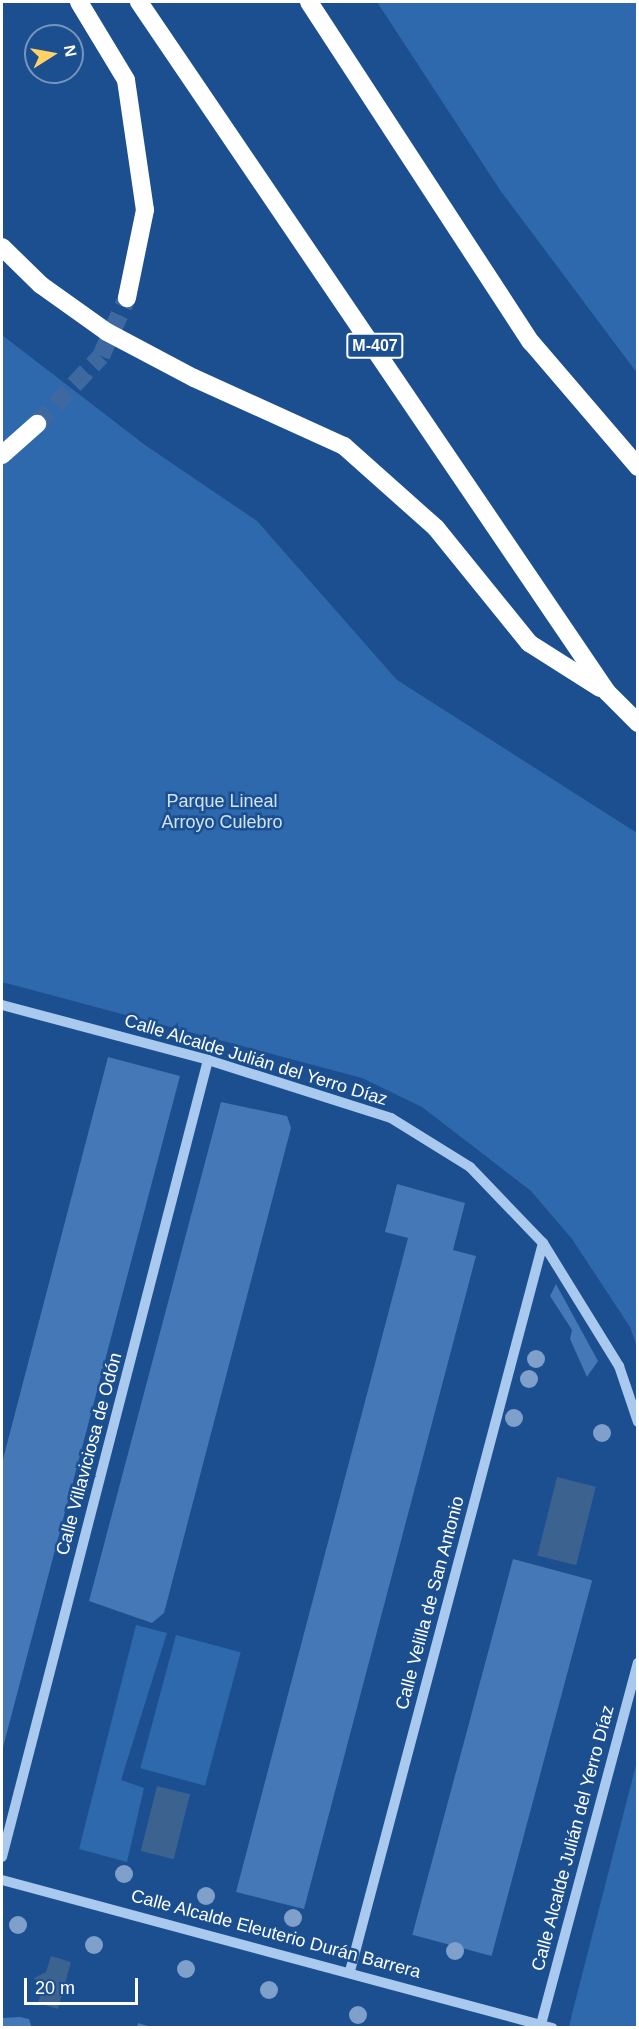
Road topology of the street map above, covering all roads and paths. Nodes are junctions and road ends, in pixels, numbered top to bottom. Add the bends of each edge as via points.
1 (79, 2) edge
2 (139, 2) edge
3 (309, 2) edge
4 (2, 247) edge
5 (127, 298) tunnel mouth
6 (37, 424) tunnel mouth
7 (2, 455) edge
8 (638, 467) edge
9 (607, 692) junction
10 (638, 723) edge
11 (2, 1005) edge
12 (208, 1060) junction
13 (543, 1243) junction
14 (638, 1422) edge
15 (638, 1663) edge
16 (2, 1857) edge
17 (2, 1880) edge
18 (350, 1971) junction
19 (541, 2025) edge
20 (552, 2028) edge

1 - 5 highway via 126,80 145,210
2 - 9 highway, M-407
3 - 8 highway via 531,342
4 - 9 highway, bridge via 41,285 107,332 194,378 344,446 436,528 529,643
6 - 7 highway
9 - 10 highway, M-407
11 - 12 street, Calle Alcalde Julián del Yerro Díaz
12 - 13 street, Calle Alcalde Julián del Yerro Díaz via 392,1118 470,1167
12 - 16 street, Calle Villaviciosa de Odón
13 - 14 street, Calle Alcalde Julián del Yerro Díaz via 619,1366
13 - 18 street, Calle Velilla de San Antonio
15 - 19 street, Calle Alcalde Julián del Yerro Díaz
17 - 18 street, Calle Alcalde Eleuterio Durán Barrera
18 - 19 street, Calle Alcalde Eleuterio Durán Barrera
19 - 20 street, Calle Alcalde Eleuterio Durán Barrera

